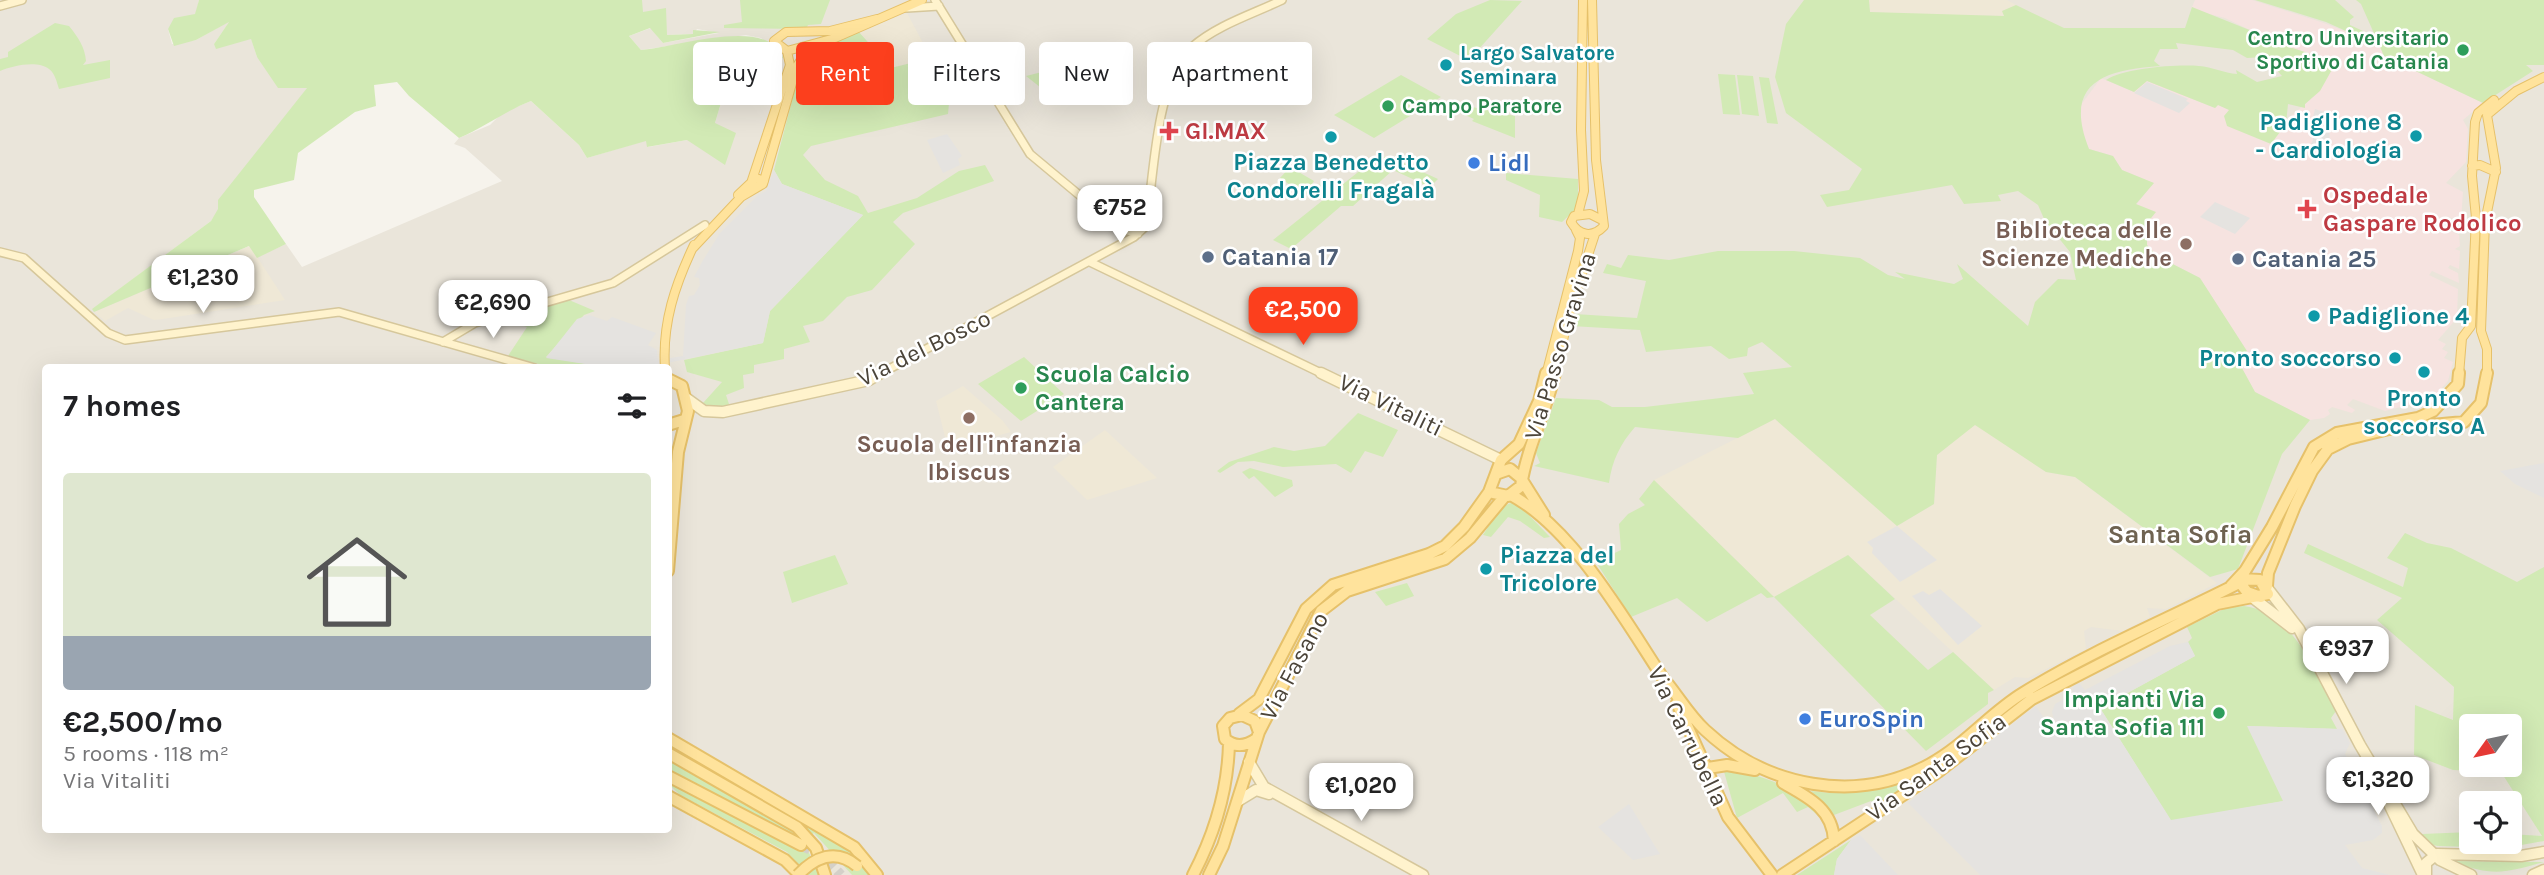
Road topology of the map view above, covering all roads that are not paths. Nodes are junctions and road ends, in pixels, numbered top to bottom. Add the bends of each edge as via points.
1 (22, 0) edge
2 (922, 0) edge
3 (1282, 0) edge
4 (1583, 0) edge
5 (1592, 0) edge
6 (937, 3) edge
7 (0, 6) edge
8 (906, 8) junction
9 (824, 36) junction
10 (817, 42) edge
11 (796, 50) edge
12 (787, 51) junction
13 (796, 69) edge
14 (2544, 71) edge
15 (2544, 77) edge
16 (2472, 155) junction
17 (2494, 159) junction
18 (2472, 166) junction
19 (2496, 172) junction
20 (752, 180) junction
21 (764, 181) junction
22 (748, 190) junction
23 (1578, 214) junction
24 (1602, 220) junction
25 (705, 225) junction
26 (1146, 226) junction
27 (1121, 228) junction
28 (1576, 230) junction
29 (1595, 234) junction
30 (1136, 236) junction
31 (693, 248) junction
32 (0, 252) edge
33 (1090, 262) junction
34 (475, 324) junction
35 (2469, 330) junction
36 (2483, 334) junction
37 (428, 338) junction
38 (443, 342) junction
39 (521, 364) edge
40 (664, 364) edge
41 (672, 380) edge
42 (687, 398) junction
43 (2433, 411) junction
44 (683, 423) junction
45 (2445, 423) junction
46 (672, 424) edge
47 (1525, 458) junction
48 (1501, 460) junction
49 (1496, 474) junction
50 (1521, 479) junction
51 (1489, 492) junction
52 (1532, 494) junction
53 (1508, 496) junction
54 (672, 523) edge
55 (1555, 529) junction
56 (2251, 589) junction
57 (2304, 643) junction
58 (1668, 684) junction
59 (1239, 714) junction
60 (1258, 736) junction
61 (672, 739) edge
62 (1229, 743) junction
63 (2360, 745) junction
64 (672, 755) edge
65 (1249, 762) junction
66 (1709, 768) junction
67 (1769, 774) junction
68 (672, 777) edge
69 (1789, 781) junction
70 (672, 798) edge
71 (1284, 799) junction
72 (1237, 802) junction
73 (805, 841) junction
74 (1834, 841) junction
75 (2544, 852) edge
76 (2433, 855) junction
77 (2450, 866) junction
78 (860, 870) edge
79 (2544, 870) edge
80 (799, 875) edge
81 (825, 875) edge
82 (877, 875) edge
83 (1193, 875) edge
84 (1209, 875) edge
85 (1423, 875) edge
86 (1772, 875) edge
87 (1782, 875) edge
88 (2426, 875) edge
89 (2471, 875) edge
90 (2533, 875) edge

1 - 7 main road
2 - 8 main road
3 - 26 main road via 1198,44 1184,57 1170,85
4 - 23 main road, Via Passo Gravina via 1580,130 1584,191
5 - 24 main road, Via Passo Gravina via 1593,129
6 - 8 main road
6 - 27 main road via 1030,154
8 - 9 main road
9 - 10 main road
9 - 12 main road via 786,32 776,36 774,41
11 - 12 main road
12 - 20 main road via 790,65
13 - 21 main road
14 - 16 main road via 2509,88 2478,113
15 - 17 main road via 2487,115
16 - 17 main road
16 - 18 main road
17 - 19 main road
18 - 19 main road
18 - 35 main road via 2476,219
19 - 36 main road via 2484,236
20 - 21 main road
20 - 22 main road
21 - 22 main road via 759,188
22 - 25 main road
22 - 31 main road
23 - 24 main road via 1593,214
23 - 28 main road, Via Passo Gravina via 1571,220
24 - 29 main road, Via Passo Gravina via 1603,229
25 - 31 main road
25 - 34 main road via 613,282
26 - 27 main road
26 - 30 main road, Via del Bosco
27 - 30 main road
28 - 29 main road
28 - 48 main road, Via Passo Gravina via 1578,251 1539,401 1519,443
29 - 47 main road, Via Passo Gravina via 1570,310 1548,405
30 - 33 main road, Via del Bosco
31 - 40 main road via 669,307
32 - 37 main road via 24,258 108,333 125,340 322,312 339,312
33 - 42 main road, Via del Bosco via 869,380 716,413 697,408
33 - 48 main road, Via Vitaliti
34 - 37 main road
34 - 38 main road
35 - 36 main road
35 - 43 main road via 2462,338 2458,384
36 - 45 main road via 2487,373 2480,405 2468,421
37 - 38 main road
38 - 39 main road
41 - 42 main road via 680,383
42 - 44 main road
43 - 45 main road
43 - 56 main road via 2337,433 2314,447
44 - 46 main road
44 - 54 main road
45 - 56 main road via 2351,438 2324,452 2268,573
47 - 50 main road, Via Passo Gravina
47 - 52 main road
48 - 49 main road, Via Passo Gravina
49 - 50 main road via 1506,469
49 - 51 main road
50 - 52 main road
50 - 53 main road via 1519,489
51 - 53 main road
51 - 59 main road via 1445,546 1340,582 1318,597 1259,699
52 - 55 main road
53 - 55 main road via 1524,502
53 - 60 main road, Via Fasano via 1466,544 1444,560 1351,590 1325,606 1305,637
55 - 58 main road, Via Carrubella via 1581,556
56 - 57 main road
56 - 57 main road via 2292,620
56 - 69 main road, Via Santa Sofia via 2022,693 1944,755 1909,774 1880,785 1847,789
56 - 74 main road, Via Santa Sofia via 2032,699 1938,772
57 - 63 main road
58 - 66 main road, Via Carrubella
58 - 69 main road, Via Santa Sofia via 1716,739
59 - 60 main road via 1252,718
59 - 62 main road via 1223,726
60 - 62 main road via 1244,746
60 - 65 main road, Via Fasano
61 - 82 main road via 854,847
62 - 83 main road via 1230,770
63 - 76 main road via 2409,827
63 - 88 main road
64 - 73 main road via 793,824
65 - 71 main road via 1259,783
65 - 72 main road, Via Fasano
66 - 67 main road via 1735,765
66 - 86 main road, Via Carrubella via 1733,826
67 - 69 main road
67 - 74 main road via 1820,805 1835,829
68 - 73 main road
70 - 80 main road via 785,860
71 - 72 main road via 1256,790
71 - 85 main road
72 - 84 main road, Via Fasano
73 - 81 main road via 820,856
74 - 87 main road, Via Santa Sofia
75 - 76 main road
76 - 77 main road
76 - 88 main road via 2426,863
77 - 88 main road via 2436,867
77 - 89 main road
78 - 80 main road, bridge via 842,856 825,856
79 - 90 main road

